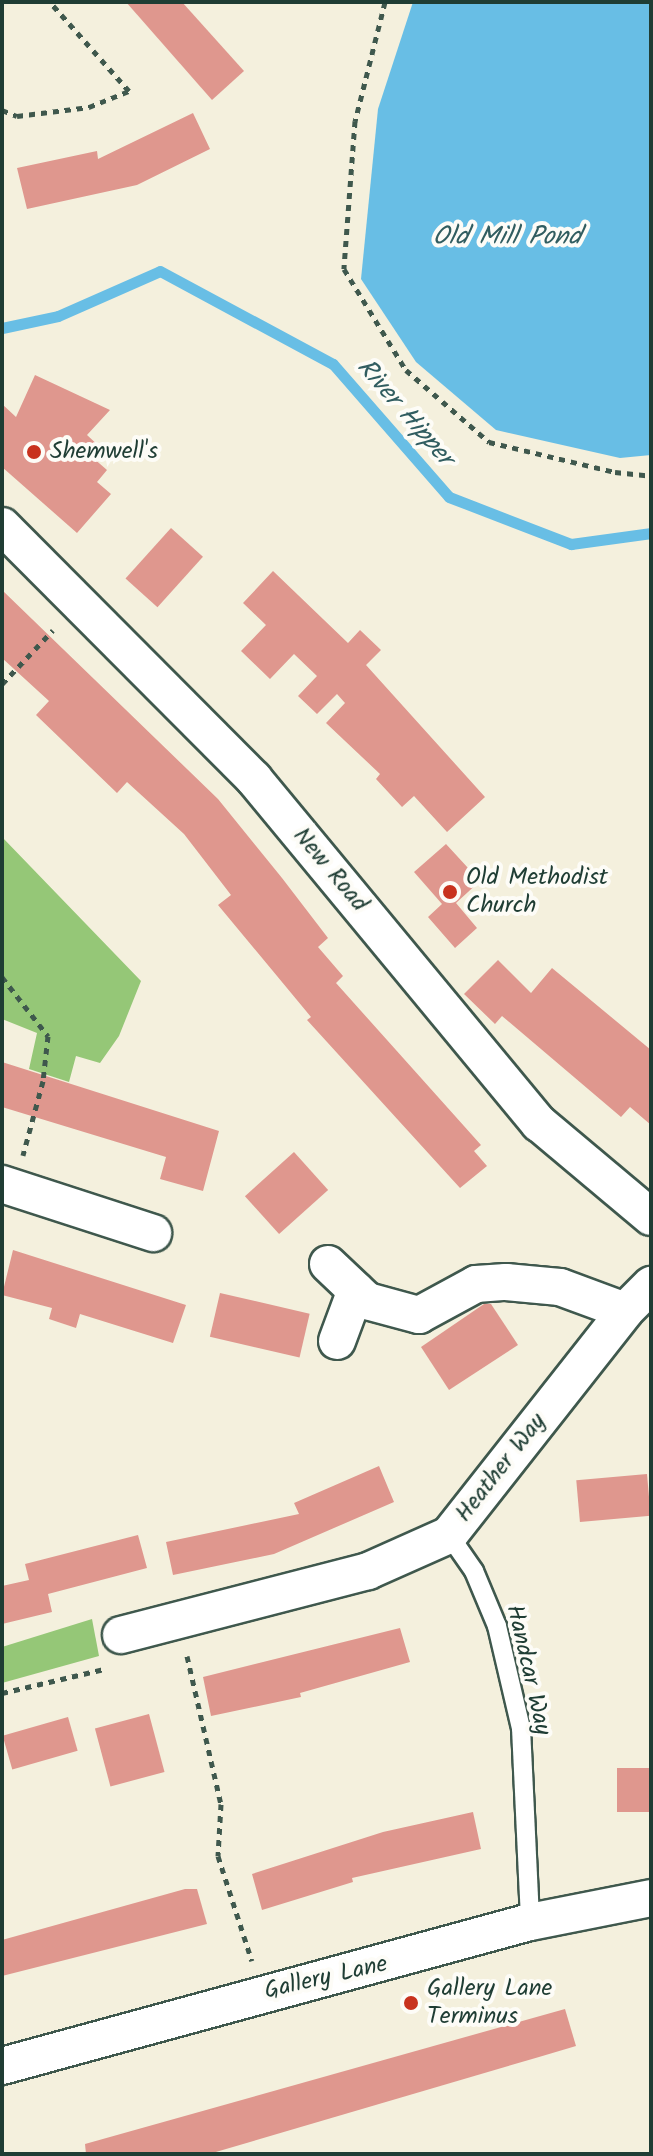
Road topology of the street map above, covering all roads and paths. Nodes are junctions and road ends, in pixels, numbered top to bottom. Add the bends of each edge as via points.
1 (50, 2) edge
2 (385, 2) edge
3 (2, 110) edge
4 (651, 476) edge
5 (2, 526) edge
6 (78, 603) junction
7 (2, 684) edge
8 (2, 977) edge
9 (8, 1185) edge
10 (651, 1217) edge
11 (153, 1233) dead end
12 (328, 1264) dead end
13 (651, 1285) edge
14 (356, 1290) junction
15 (625, 1311) junction
16 (337, 1341) dead end
17 (449, 1535) junction
18 (121, 1635) joint
19 (190, 1666) dead end
20 (2, 1693) edge
21 (651, 1898) edge
22 (530, 1922) junction
23 (263, 1992) junction
24 (2, 2066) edge

1 - 3 path via 129,91 89,107 17,116
2 - 4 path via 355,121 344,269 406,370 489,442
5 - 6 street, New Road
6 - 7 path
6 - 10 street, New Road via 254,779 539,1123
8 - 9 path via 48,1036 43,1081
9 - 11 street
12 - 14 street
13 - 15 street, Heather Way
14 - 15 street via 367,1301 419,1315 476,1284 506,1282 560,1287
14 - 16 street
15 - 17 street, Heather Way
17 - 18 street, Heather Way via 368,1571
17 - 22 lane, Handcar Way via 474,1571 497,1626 521,1728
18 - 20 path via 127,1664
19 - 23 path via 221,1804 218,1856
21 - 22 street, Gallery Lane
22 - 23 street, Gallery Lane via 407,1959
23 - 24 street, Gallery Lane

